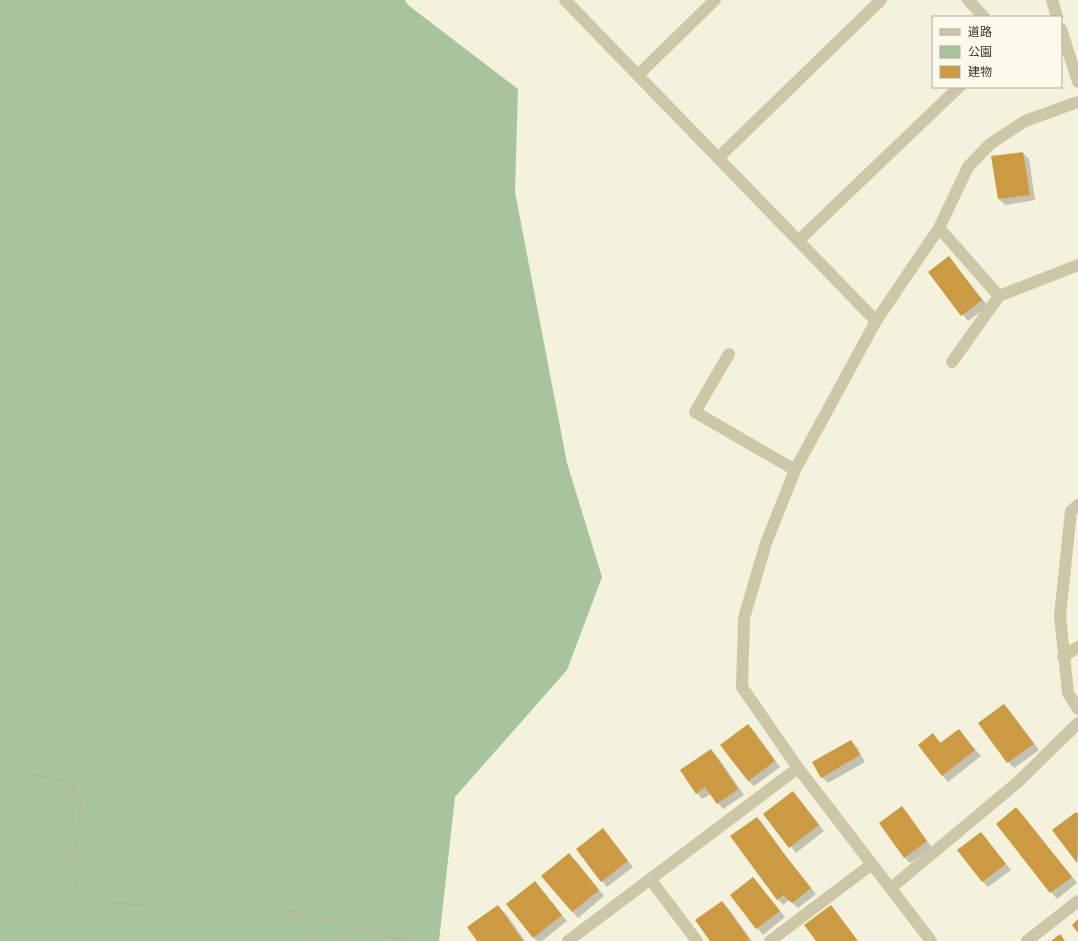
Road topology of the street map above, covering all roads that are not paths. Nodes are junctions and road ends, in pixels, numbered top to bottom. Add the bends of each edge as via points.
1 (565, 0) edge
2 (715, 0) edge
3 (881, 0) edge
4 (968, 0) edge
5 (1052, 0) edge
6 (983, 16) edge
7 (1057, 16) edge
8 (1062, 32) edge
9 (638, 75) junction
10 (1078, 82) edge
11 (958, 88) edge
12 (1078, 102) edge
13 (718, 158) junction
14 (939, 228) junction
15 (798, 241) junction
16 (1078, 265) edge
17 (1000, 296) junction
18 (876, 322) junction
19 (729, 354) dead end
20 (952, 362) dead end
21 (795, 470) junction
22 (1078, 506) edge
23 (1078, 647) edge
24 (1063, 657) junction
25 (1078, 709) edge
26 (1078, 723) edge
27 (798, 768) junction
28 (872, 864) junction
29 (650, 879) junction
30 (891, 888) junction
31 (1078, 901) edge
32 (568, 941) edge
33 (698, 941) edge
34 (770, 941) edge
35 (931, 941) edge
36 (1027, 941) edge

1 - 9 street
2 - 9 street
3 - 13 street
4 - 6 street
5 - 7 street
8 - 10 street
9 - 13 street
11 - 15 street
12 - 14 street via 1025,121 990,144 968,167
13 - 15 street
14 - 17 street
14 - 18 street
15 - 18 street
16 - 17 street
17 - 20 street
18 - 21 street
19 - 21 street via 695,412
21 - 27 street via 766,543 744,618 742,687
22 - 24 street via 1071,511 1060,616
23 - 24 street
24 - 25 street via 1068,693
26 - 30 street via 1019,781
27 - 28 street
27 - 29 street
28 - 30 street
28 - 34 street
29 - 32 street
29 - 33 street
30 - 35 street
31 - 36 street

